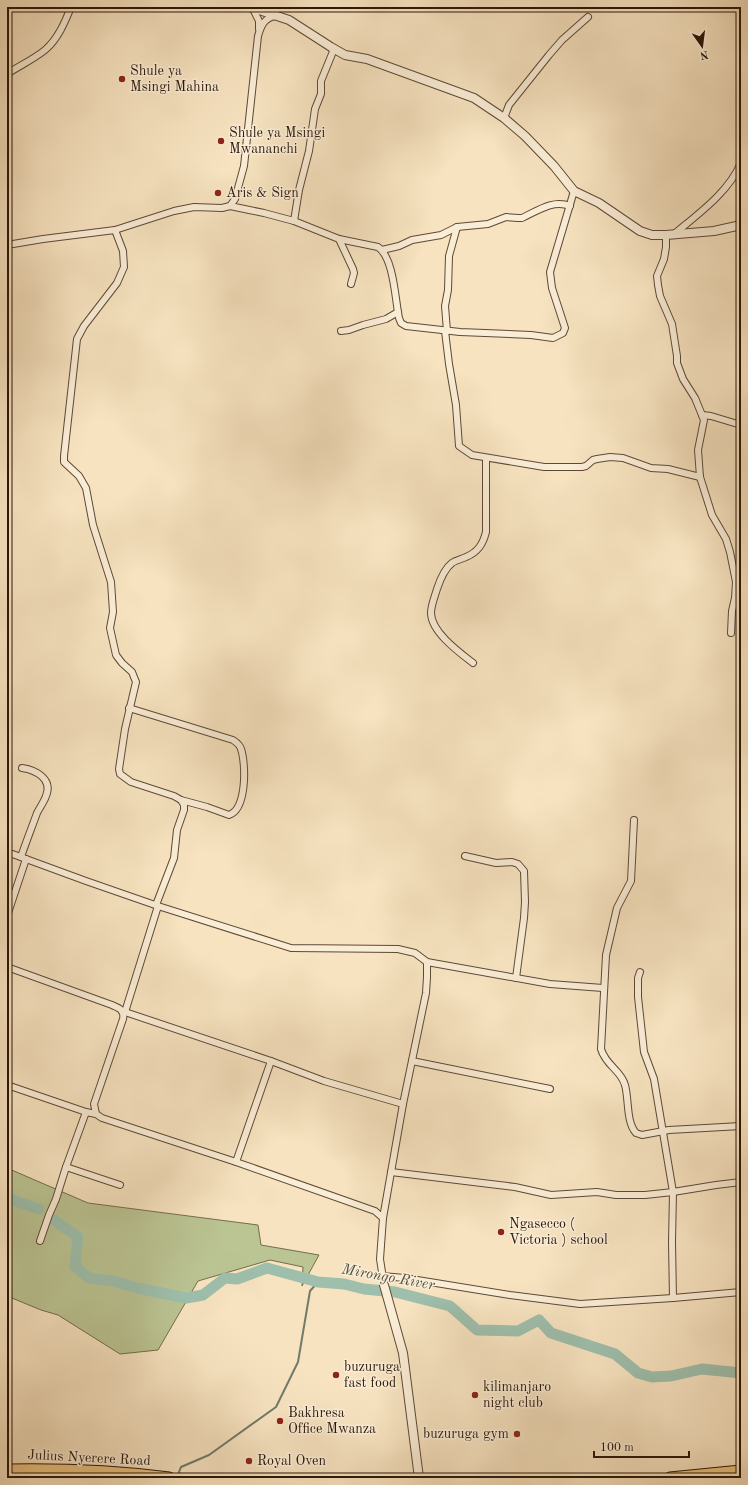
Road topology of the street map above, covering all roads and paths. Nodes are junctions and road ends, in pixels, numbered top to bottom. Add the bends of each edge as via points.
1 (71, 7) edge
2 (251, 7) edge
3 (279, 15) junction
4 (588, 18) dead end
5 (258, 36) junction
6 (334, 49) junction
7 (7, 74) edge
8 (504, 118) junction
9 (741, 163) edge
10 (574, 190) junction
11 (230, 206) junction
12 (570, 206) junction
13 (294, 221) junction
14 (741, 225) edge
15 (457, 227) junction
16 (115, 230) junction
17 (669, 235) junction
18 (339, 239) junction
19 (8, 243) edge
20 (382, 250) junction
21 (351, 284) dead end
22 (398, 312) junction
23 (341, 331) dead end
24 (446, 331) junction
25 (702, 415) junction
26 (741, 424) edge
27 (486, 458) junction
28 (700, 477) junction
29 (731, 633) dead end
30 (473, 663) dead end
31 (129, 708) junction
32 (22, 768) dead end
33 (182, 800) junction
34 (634, 820) dead end
35 (7, 852) edge
36 (465, 856) dead end
37 (23, 858) junction
38 (157, 905) junction
39 (7, 916) edge
40 (426, 962) junction
41 (7, 968) edge
42 (640, 972) dead end
43 (516, 978) junction
44 (603, 988) junction
45 (123, 1011) junction
46 (271, 1061) junction
47 (412, 1061) junction
48 (7, 1085) edge
49 (550, 1088) dead end
50 (403, 1104) junction
51 (86, 1112) junction
52 (96, 1114) junction
53 (741, 1126) edge
54 (663, 1131) junction
55 (236, 1162) junction
56 (66, 1167) junction
57 (392, 1172) junction
58 (741, 1182) edge
59 (120, 1185) dead end
60 (673, 1192) junction
61 (383, 1218) junction
62 (40, 1240) dead end
63 (382, 1276) junction
64 (384, 1285) joint
65 (741, 1292) edge
66 (673, 1298) junction
67 (7, 1470) edge
68 (741, 1471) edge
69 (169, 1478) edge
70 (419, 1478) edge
71 (670, 1478) edge

1 - 7 street via 52,43
2 - 3 street
2 - 5 street via 259,21
3 - 5 street via 264,21
3 - 6 street
4 - 8 street via 549,55 509,105
5 - 11 street via 244,166 235,199
6 - 8 street via 474,98
6 - 13 street via 321,80 321,94 315,109
8 - 10 street via 530,141
9 - 17 street via 725,188
10 - 12 street
10 - 17 street via 599,203 640,231 652,235
11 - 13 street
11 - 16 street via 194,207
12 - 15 street via 548,205 522,218 506,217 488,224
12 - 24 street via 550,272 552,288 565,328 563,333 553,338
13 - 18 street
14 - 17 street via 714,231
15 - 20 street via 441,235 412,240
15 - 24 street via 449,256
16 - 19 street
16 - 31 street via 123,251 124,267 117,283 77,339 63,450 64,462 79,476 86,488 93,525 111,582 113,612 110,628 116,655 132,672 136,682
17 - 25 street via 657,276 660,296 672,324 677,363
18 - 20 street
18 - 21 street via 354,269
20 - 22 street via 391,271
22 - 23 street via 386,319
22 - 24 street via 401,322 406,326
24 - 27 street via 459,446 472,455
25 - 26 street
25 - 28 street via 704,420 698,450
27 - 28 street via 544,467 582,467 597,459 623,458 651,468 668,469
27 - 30 street via 484,540 478,550 452,563 440,579 431,613 434,624 444,638
28 - 29 street via 715,522 726,539 735,574 736,590
31 - 33 street via 120,774 131,782
31 - 33 street via 233,740 241,748 244,787 235,812 229,815
32 - 37 street via 40,774 48,790 38,810
33 - 38 street via 184,810 177,830 174,858
34 - 44 street via 631,882 617,908 606,955
35 - 37 street
36 - 43 street via 496,863 512,862 524,871 524,918
37 - 38 street
37 - 39 street
38 - 40 street via 291,948 398,948 415,953
38 - 45 street
40 - 43 street
40 - 47 street via 426,993
41 - 45 street
42 - 54 street via 638,996 644,1052 654,1079
43 - 44 street via 550,984
44 - 54 street via 601,1049 603,1056 620,1074 626,1086 631,1125 636,1133 642,1135
45 - 46 street
45 - 52 street via 124,1016 94,1104
46 - 50 street
46 - 55 street
47 - 49 street
47 - 50 street
48 - 51 street
50 - 57 street
51 - 52 street
51 - 56 street
52 - 55 street
53 - 54 street
54 - 60 street
55 - 61 street via 375,1211
56 - 59 street
56 - 62 street
57 - 60 street via 515,1187 551,1195 597,1192 638,1196
57 - 61 street
58 - 60 street
60 - 66 street
61 - 63 street via 380,1259
63 - 64 street
63 - 66 street via 580,1304
64 - 70 street via 403,1353
65 - 66 street
67 - 69 highway, Julius Nyerere Road via 122,1472
68 - 71 highway

